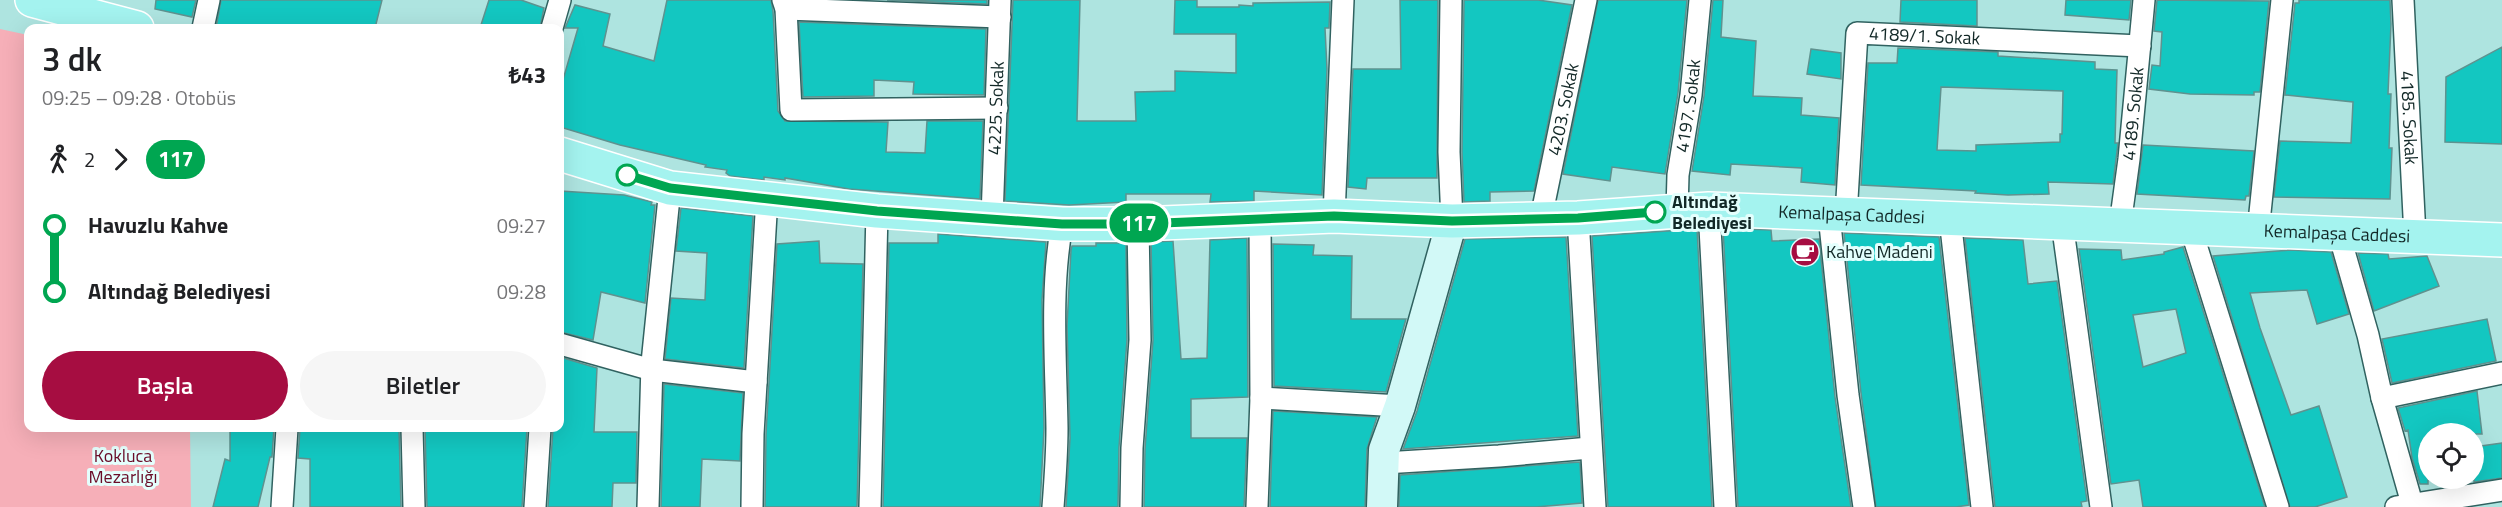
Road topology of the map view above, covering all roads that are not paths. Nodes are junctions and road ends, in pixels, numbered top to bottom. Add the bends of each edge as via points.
1 (32, 0) edge
2 (209, 0) edge
3 (560, 0) edge
4 (1343, 0) edge
5 (1451, 0) edge
6 (1586, 0) edge
7 (1700, 0) edge
8 (2144, 0) edge
9 (2282, 0) edge
10 (2403, 0) edge
11 (784, 5) edge
12 (1000, 8) edge
13 (99, 9) edge
14 (129, 24) edge
15 (204, 24) edge
16 (553, 24) edge
17 (2140, 46) junction
18 (997, 108) junction
19 (564, 155) edge
20 (670, 188) junction
21 (767, 197) junction
22 (1709, 209) junction
23 (1677, 210) junction
24 (877, 211) junction
25 (1837, 215) junction
26 (1334, 216) junction
27 (992, 218) junction
28 (1541, 218) junction
29 (1578, 218) junction
30 (1950, 218) junction
31 (1260, 219) junction
32 (1452, 221) junction
33 (2062, 222) junction
34 (1062, 224) junction
35 (1138, 224) junction
36 (2120, 225) junction
37 (2191, 229) junction
38 (2258, 232) junction
39 (2339, 234) junction
40 (2415, 236) junction
41 (2502, 240) edge
42 (564, 345) edge
43 (652, 370) junction
44 (2502, 374) edge
45 (756, 382) junction
46 (1261, 398) junction
47 (2382, 398) junction
48 (1400, 406) junction
49 (287, 432) edge
50 (412, 432) edge
51 (540, 432) edge
52 (1590, 448) junction
53 (1384, 463) junction
54 (2502, 490) edge
55 (2407, 506) edge
56 (282, 507) edge
57 (414, 507) edge
58 (535, 507) edge
59 (648, 507) edge
60 (752, 507) edge
61 (870, 507) edge
62 (1053, 507) edge
63 (1131, 507) edge
64 (1257, 507) edge
65 (1382, 507) edge
66 (1595, 507) edge
67 (1725, 507) edge
68 (1864, 507) edge
69 (1982, 507) edge
70 (2101, 507) edge
71 (2278, 507) edge

1 - 13 main road
2 - 15 street
3 - 16 street
4 - 26 street
5 - 32 street
6 - 28 street, 4203. Sokak
7 - 23 street, 4197. Sokak
8 - 17 street, 4189. Sokak
9 - 38 street
10 - 40 street, 4185. Sokak
11 - 12 street
11 - 18 street via 791,110
12 - 18 street, 4225. Sokak
13 - 14 main road
17 - 25 street, 4189/1. Sokak via 1857,33
17 - 36 street, 4189. Sokak
18 - 27 street, 4225. Sokak
19 - 20 main road, Kemalpaşa Caddesi
20 - 21 main road, Kemalpaşa Caddesi
20 - 43 street
21 - 24 main road, Kemalpaşa Caddesi
21 - 45 street
22 - 23 main road, Kemalpaşa Caddesi
22 - 25 main road, Kemalpaşa Caddesi
22 - 67 street
23 - 29 main road, Kemalpaşa Caddesi
24 - 27 main road, Kemalpaşa Caddesi
24 - 61 street
25 - 30 main road, Kemalpaşa Caddesi
25 - 68 street via 1848,395
26 - 31 main road, Kemalpaşa Caddesi
26 - 32 main road, Kemalpaşa Caddesi
27 - 34 main road, Kemalpaşa Caddesi
28 - 29 main road, Kemalpaşa Caddesi
28 - 32 main road, Kemalpaşa Caddesi
29 - 52 street
30 - 33 main road, Kemalpaşa Caddesi
30 - 69 street
31 - 35 main road, Kemalpaşa Caddesi
31 - 46 street
32 - 48 main road
33 - 36 main road, Kemalpaşa Caddesi
33 - 70 street
34 - 35 main road, Kemalpaşa Caddesi
34 - 62 street via 1058,245
35 - 63 street via 1140,340
36 - 37 main road, Kemalpaşa Caddesi
37 - 38 main road, Kemalpaşa Caddesi
37 - 71 street
38 - 39 main road, Kemalpaşa Caddesi
39 - 40 main road, Kemalpaşa Caddesi
39 - 47 street
40 - 41 main road, Kemalpaşa Caddesi
42 - 43 street
43 - 45 street
43 - 59 street
44 - 47 street
45 - 60 street
46 - 48 street
46 - 64 street
47 - 55 street
48 - 53 main road via 1384,450
49 - 56 street
50 - 57 street
51 - 58 street
52 - 53 street
52 - 66 street
53 - 65 main road
54 - 55 street

